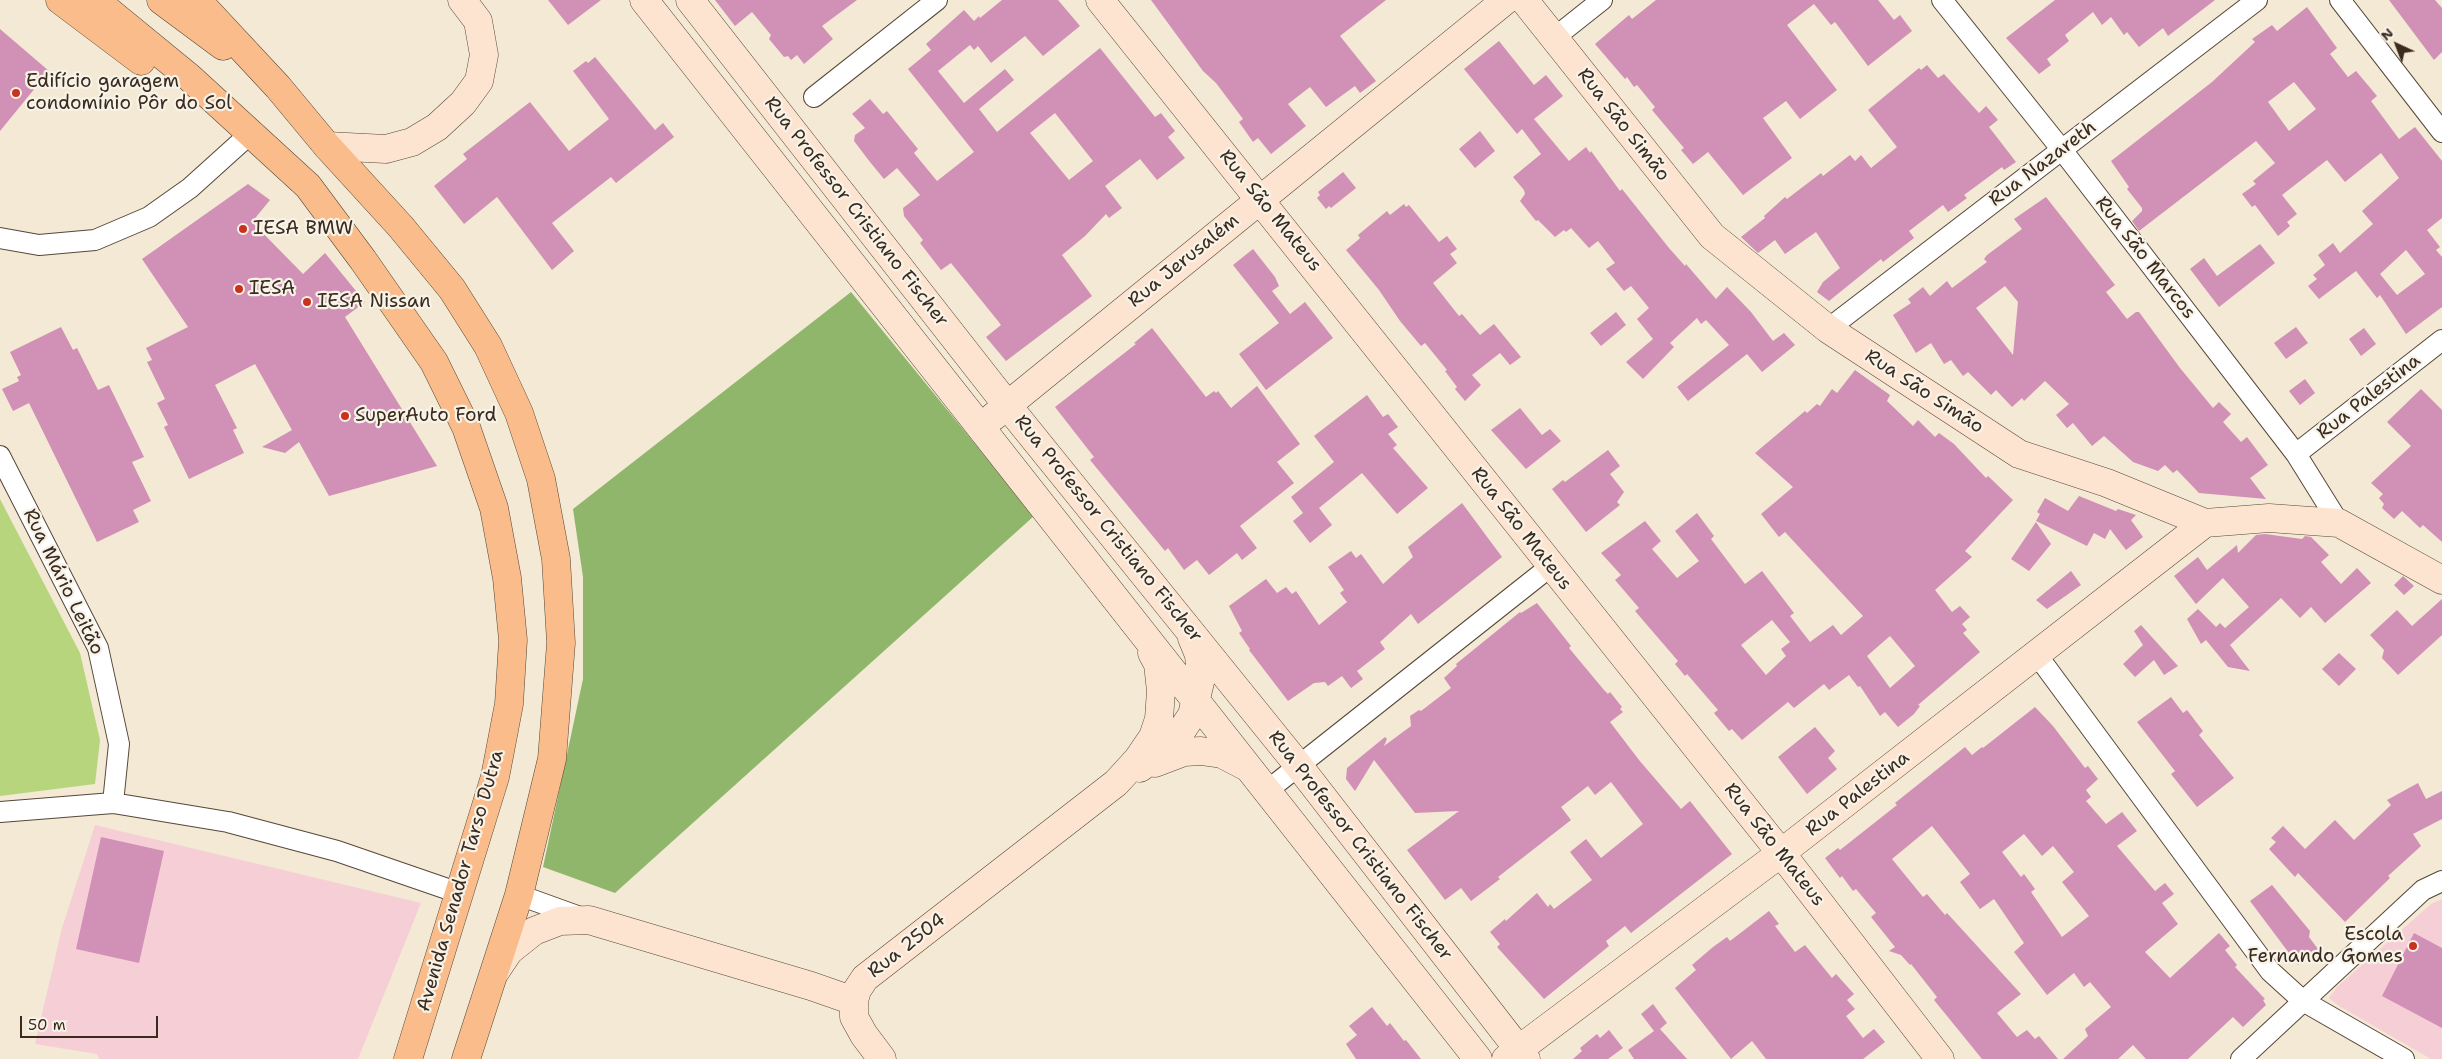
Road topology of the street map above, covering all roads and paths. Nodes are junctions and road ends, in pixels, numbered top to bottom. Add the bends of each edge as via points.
1 (60, 0) edge
2 (95, 0) edge
3 (161, 0) edge
4 (197, 0) edge
5 (462, 0) edge
6 (690, 0) edge
7 (936, 0) edge
8 (1100, 0) edge
9 (1506, 0) edge
10 (1524, 0) edge
11 (1602, 0) edge
12 (1942, 0) edge
13 (2257, 0) edge
14 (2340, 0) edge
15 (653, 4) edge
16 (1554, 38) junction
17 (278, 87) junction
18 (814, 97) dead end
19 (2442, 132) edge
20 (241, 142) junction
21 (327, 146) junction
22 (2062, 150) junction
23 (308, 186) junction
24 (1260, 199) junction
25 (0, 238) edge
26 (1828, 329) junction
27 (2442, 340) edge
28 (1007, 405) junction
29 (980, 429) junction
30 (2296, 454) junction
31 (0, 456) edge
32 (2206, 523) junction
33 (2339, 523) junction
34 (1551, 566) junction
35 (2442, 580) edge
36 (1188, 628) junction
37 (1145, 638) junction
38 (2037, 655) junction
39 (1196, 702) junction
40 (1298, 765) junction
41 (1260, 780) junction
42 (1116, 783) junction
43 (113, 802) junction
44 (0, 812) edge
45 (1781, 853) junction
46 (2442, 881) edge
47 (459, 893) junction
48 (519, 895) junction
49 (590, 920) junction
50 (493, 976) junction
51 (854, 1001) junction
52 (2303, 1001) junction
53 (1516, 1056) edge
54 (408, 1059) edge
55 (466, 1059) edge
56 (882, 1059) edge
57 (1478, 1059) edge
58 (1940, 1059) edge
59 (2241, 1059) edge
60 (2404, 1059) edge

1 - 20 main road, Avenida Senador Tarso Dutra
2 - 23 main road, Avenida Senador Tarso Dutra via 189,77
3 - 17 main road
4 - 17 main road
5 - 21 street via 478,21 484,55 479,81 463,103 437,127 412,142 386,149
6 - 28 street, Rua Professor Cristiano Fischer
7 - 18 street
8 - 24 street, Rua São Mateus
9 - 24 street, Rua Jerusalém
10 - 16 street, Rua São Simão
11 - 16 street
12 - 22 street, Rua São Marcos
13 - 22 street, Rua Nazareth
14 - 19 street
15 - 29 street, Rua Professor Cristiano Fischer
16 - 26 street, Rua São Simão via 1712,236
17 - 21 main road
20 - 23 main road, Avenida Senador Tarso Dutra
20 - 25 street via 190,188 149,217 94,240 39,245
21 - 48 main road via 452,289 488,346 519,413 541,478 556,559 561,643 552,759
22 - 26 street, Rua Nazareth
22 - 30 street, Rua São Marcos
23 - 47 main road, Avenida Senador Tarso Dutra via 434,362 466,427 494,508 507,578 513,640 509,704 496,777
24 - 28 street, Rua Jerusalém
24 - 34 street, Rua São Mateus
26 - 32 street, Rua São Simão via 2019,454 2107,483
27 - 30 street, Rua Palestina
28 - 29 street, Rua Jerusalém
28 - 36 street, Rua Professor Cristiano Fischer
29 - 37 street, Rua Professor Cristiano Fischer
30 - 33 street, Rua São Marcos
31 - 43 street, Rua Mário Leitão via 98,648 119,744
32 - 33 street, Rua São Simão via 2270,518
32 - 38 street, Rua Palestina
33 - 35 street, Rua São Simão
34 - 40 street
34 - 45 street, Rua São Mateus
36 - 39 street via 1199,655
36 - 40 street, Rua Professor Cristiano Fischer
37 - 39 street, Rua Professor Cristiano Fischer
37 - 42 street, Rua 2504 via 1158,664 1161,691 1159,719 1153,738
38 - 45 street, Rua Palestina
38 - 52 street via 2270,971
39 - 41 street, Rua Professor Cristiano Fischer
39 - 42 street via 1186,726 1174,742
40 - 41 street
40 - 53 street, Rua Professor Cristiano Fischer
41 - 42 street, Rua 2504 via 1222,754 1201,750 1164,759
41 - 57 street, Rua Professor Cristiano Fischer
42 - 51 street, Rua 2504 via 865,978
43 - 44 street
43 - 47 street via 228,822 337,851
45 - 53 street, Rua Palestina
45 - 58 street, Rua São Mateus
46 - 52 street via 2423,890
47 - 54 main road, Avenida Senador Tarso Dutra
48 - 49 street
48 - 50 main road
49 - 50 street via 560,921 534,931 509,951
49 - 51 street
50 - 55 main road
51 - 56 street via 854,1016
52 - 59 street
52 - 60 street

